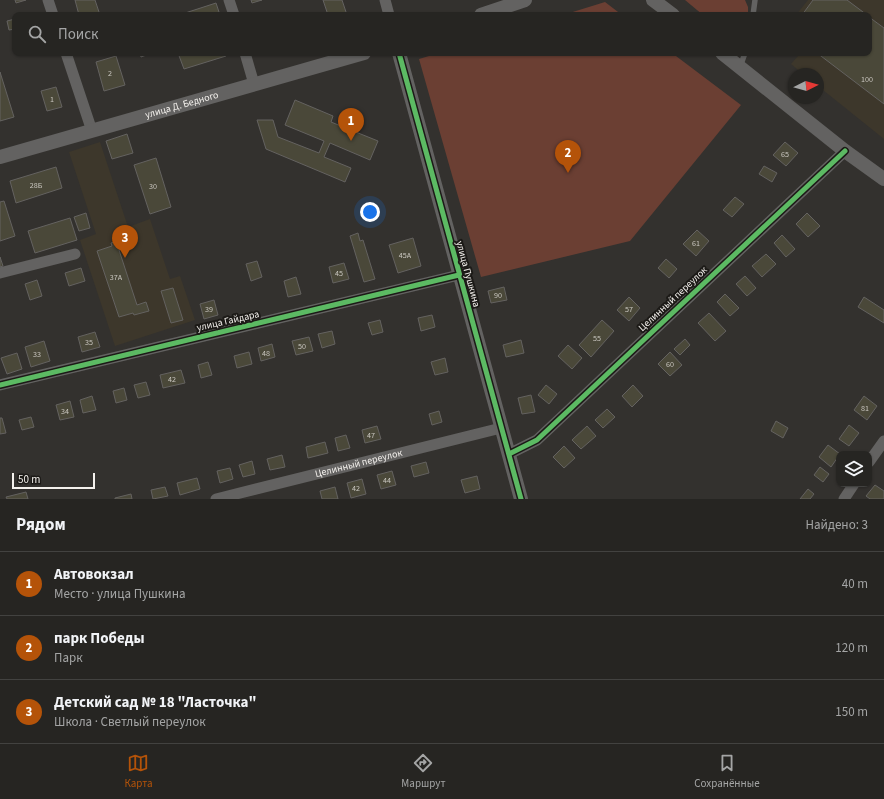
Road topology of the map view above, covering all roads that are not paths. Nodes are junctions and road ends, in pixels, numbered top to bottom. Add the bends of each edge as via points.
1 (48, 0) edge
2 (229, 0) edge
3 (385, 0) edge
4 (525, 0) edge
5 (755, 0) edge
6 (656, 1) edge
7 (52, 12) edge
8 (233, 12) edge
9 (388, 12) edge
10 (490, 12) edge
11 (669, 12) edge
12 (753, 12) edge
13 (67, 56) edge
14 (246, 56) edge
15 (353, 56) edge
16 (400, 56) edge
17 (726, 56) edge
18 (744, 56) edge
19 (740, 67) junction
20 (254, 84) junction
21 (92, 131) junction
22 (845, 150) junction
23 (0, 157) edge
24 (884, 179) edge
25 (76, 254) dead end
26 (0, 273) edge
27 (459, 275) junction
28 (0, 385) edge
29 (501, 428) junction
30 (884, 441) edge
31 (508, 454) junction
32 (872, 458) edge
33 (852, 487) edge
34 (216, 499) edge
35 (521, 499) edge
36 (844, 499) edge

1 - 7 street
2 - 8 street
3 - 9 street
4 - 10 street
5 - 12 lane
6 - 11 street
13 - 21 street
14 - 20 street
15 - 20 street, улица Д. Бедного
16 - 27 street, улица Пушкина
17 - 19 street
18 - 19 lane
19 - 22 street
20 - 21 street, улица Д. Бедного
21 - 23 street, улица Д. Бедного
22 - 24 street
22 - 31 street, Целинный переулок via 537,440
25 - 26 street
27 - 28 street, улица Гайдара
27 - 29 street, улица Пушкина
29 - 31 street, улица Пушкина
29 - 34 street, Целинный переулок
30 - 32 street
31 - 35 street, улица Пушкина
33 - 36 street

